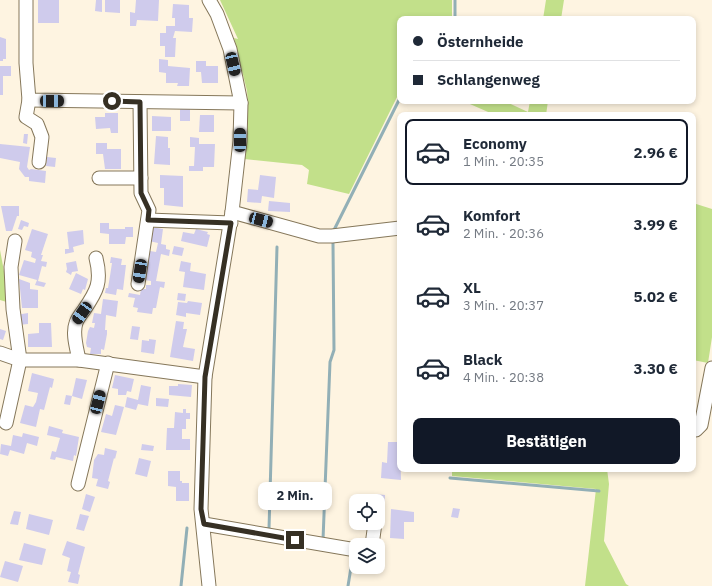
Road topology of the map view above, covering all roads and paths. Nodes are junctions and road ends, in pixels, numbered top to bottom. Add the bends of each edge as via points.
1 (26, 0) edge
2 (209, 0) edge
3 (29, 100) junction
4 (140, 102) junction
5 (241, 103) junction
6 (39, 162) dead end
7 (99, 178) dead end
8 (141, 178) junction
9 (231, 218) junction
10 (148, 220) junction
11 (397, 228) edge
12 (15, 241) dead end
13 (96, 258) dead end
14 (138, 284) dead end
15 (0, 353) edge
16 (20, 360) junction
17 (79, 360) junction
18 (108, 363) junction
19 (712, 368) edge
20 (205, 377) junction
21 (6, 423) dead end
22 (696, 430) edge
23 (78, 484) dead end
24 (204, 524) junction
25 (349, 549) edge
26 (209, 586) edge

1 - 3 street
2 - 5 street via 230,49
3 - 4 street
3 - 6 street via 26,117 37,124 42,137
4 - 5 street
4 - 8 street
5 - 9 street via 240,140
7 - 8 street
8 - 10 street via 141,193 149,210
9 - 10 street
9 - 11 street via 319,236
9 - 20 street
10 - 14 street
12 - 16 street via 11,267 13,310
13 - 17 street via 99,271 97,289 74,329
15 - 16 street
16 - 17 street
16 - 21 street
17 - 18 street
18 - 20 street
18 - 23 street
19 - 22 street via 701,425
20 - 24 street via 201,509
24 - 25 street
24 - 26 street

